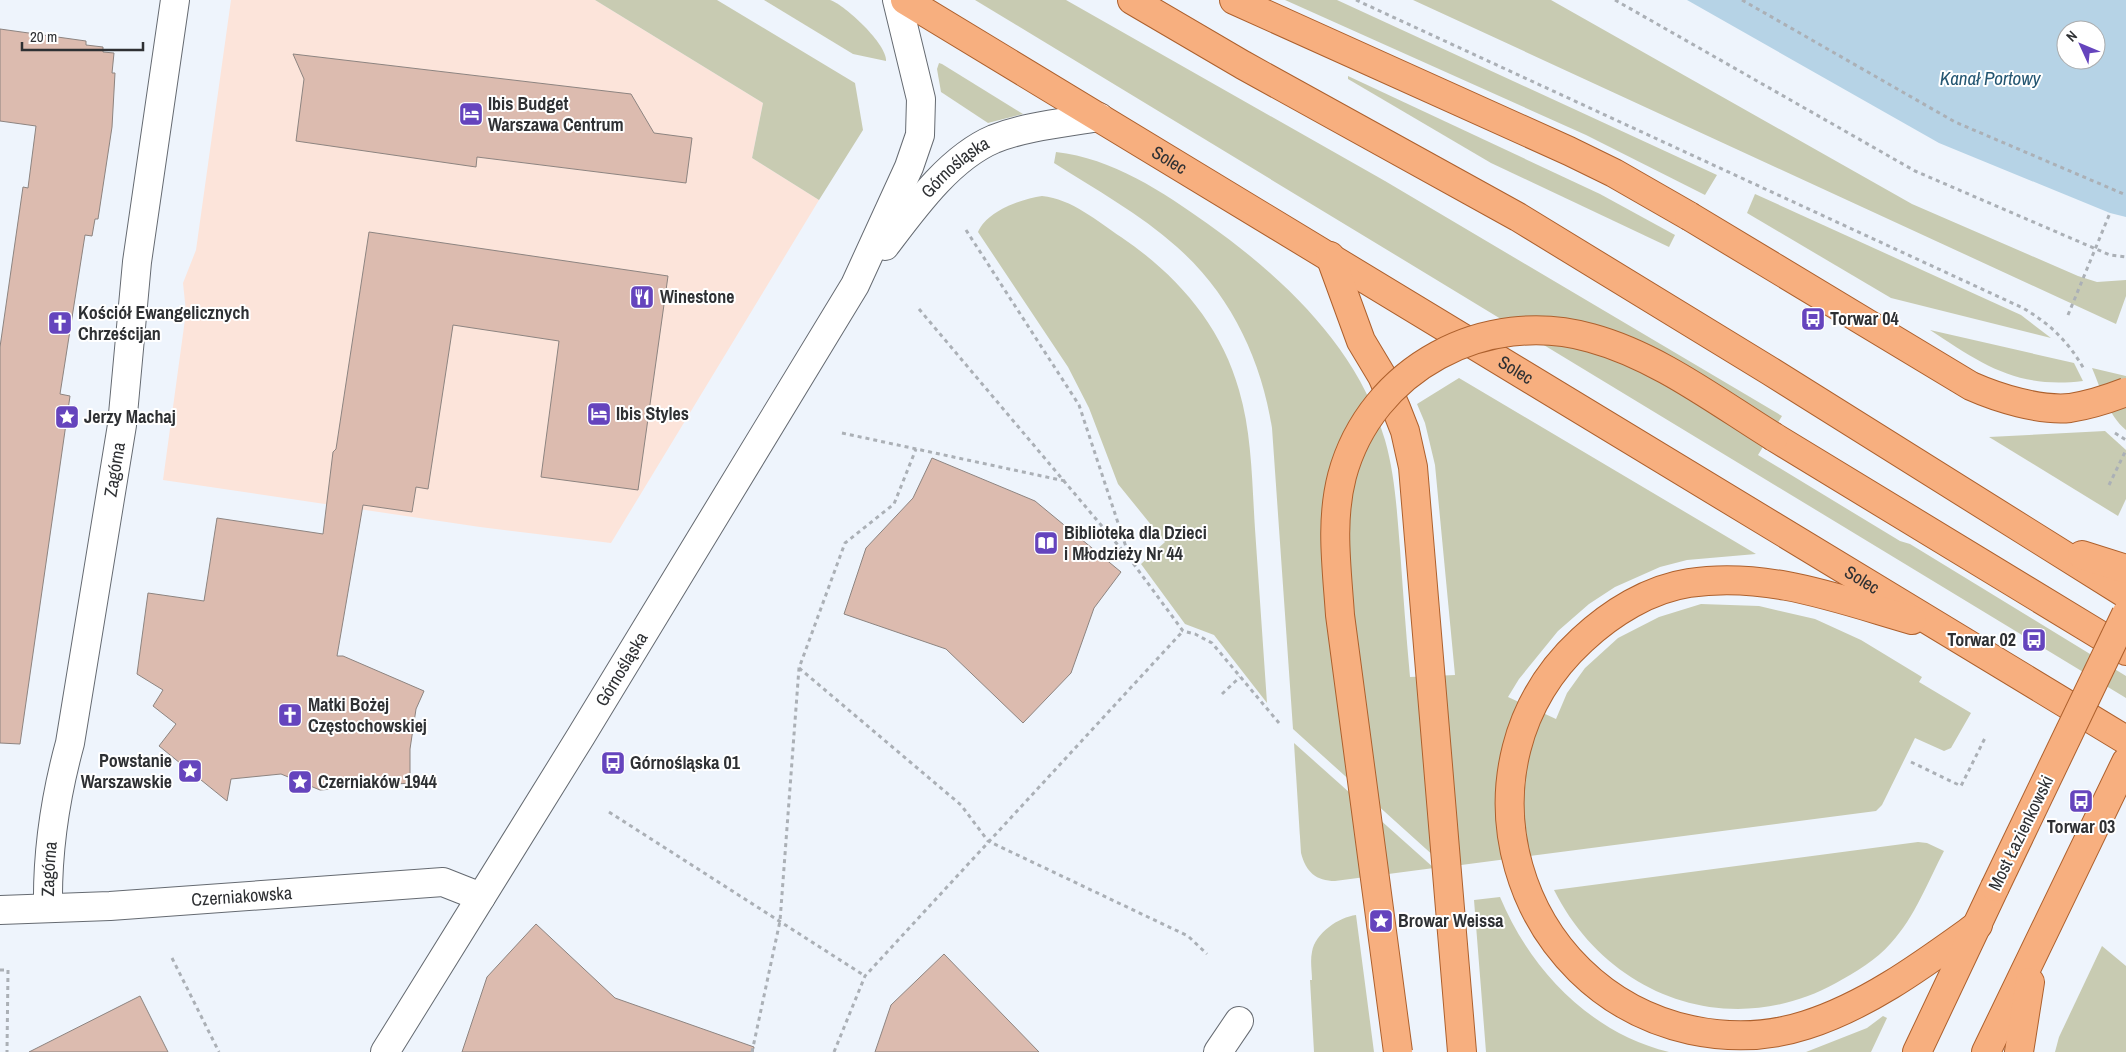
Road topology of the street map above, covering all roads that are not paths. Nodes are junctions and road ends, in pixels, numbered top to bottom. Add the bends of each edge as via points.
1 (175, 0) edge
2 (897, 0) edge
3 (905, 0) edge
4 (1132, 0) edge
5 (1234, 0) edge
6 (1099, 117) junction
7 (1330, 256) junction
8 (855, 284) junction
9 (2126, 392) edge
10 (2045, 543) junction
11 (2126, 569) edge
12 (2126, 594) edge
13 (2126, 614) edge
14 (1948, 631) junction
15 (2126, 651) edge
16 (2126, 740) edge
17 (2126, 762) edge
18 (481, 897) junction
19 (48, 908) junction
20 (0, 910) edge
21 (1978, 925) junction
22 (2035, 954) junction
23 (1239, 1022) dead end
24 (385, 1052) edge
25 (1218, 1052) edge
26 (1398, 1052) edge
27 (1462, 1052) edge
28 (1917, 1052) edge
29 (1986, 1052) edge
30 (2019, 1052) edge

1 - 19 street, Zagórna via 137,262 122,425 70,743 58,787 50,846
2 - 8 street, Górnośląska via 921,99 920,135 909,167
3 - 6 main road, Solec
4 - 10 main road via 1243,66 1518,218
5 - 9 main road, bridge via 1614,173 1971,386 1992,395 2068,408
6 - 7 main road, Solec
6 - 8 street, Górnośląska via 1001,137 965,157 924,194
7 - 14 main road, Solec
7 - 27 main road via 1361,341 1382,376 1410,448
8 - 18 street, Górnośląska
10 - 11 main road
10 - 12 main road
13 - 21 main road, Most Łazienkowski, bridge
14 - 16 main road, Solec
14 - 21 main road via 1773,582 1739,580 1686,584 1649,595 1600,624 1566,654 1532,708 1522,731 1513,768 1510,810 1514,852 1541,923 1577,969 1637,1012 1703,1033 1771,1034 1807,1025 1907,974
15 - 26 main road, bridge via 1641,357 1593,338 1541,329 1497,332 1440,352 1405,376 1366,422 1342,476 1335,521 1340,615
17 - 22 main road
18 - 19 street, Czerniakowska via 443,882
18 - 24 street, Górnośląska
19 - 20 street, Czerniakowska
21 - 28 main road, Most Łazienkowski
22 - 29 main road
22 - 30 main road
23 - 25 street

